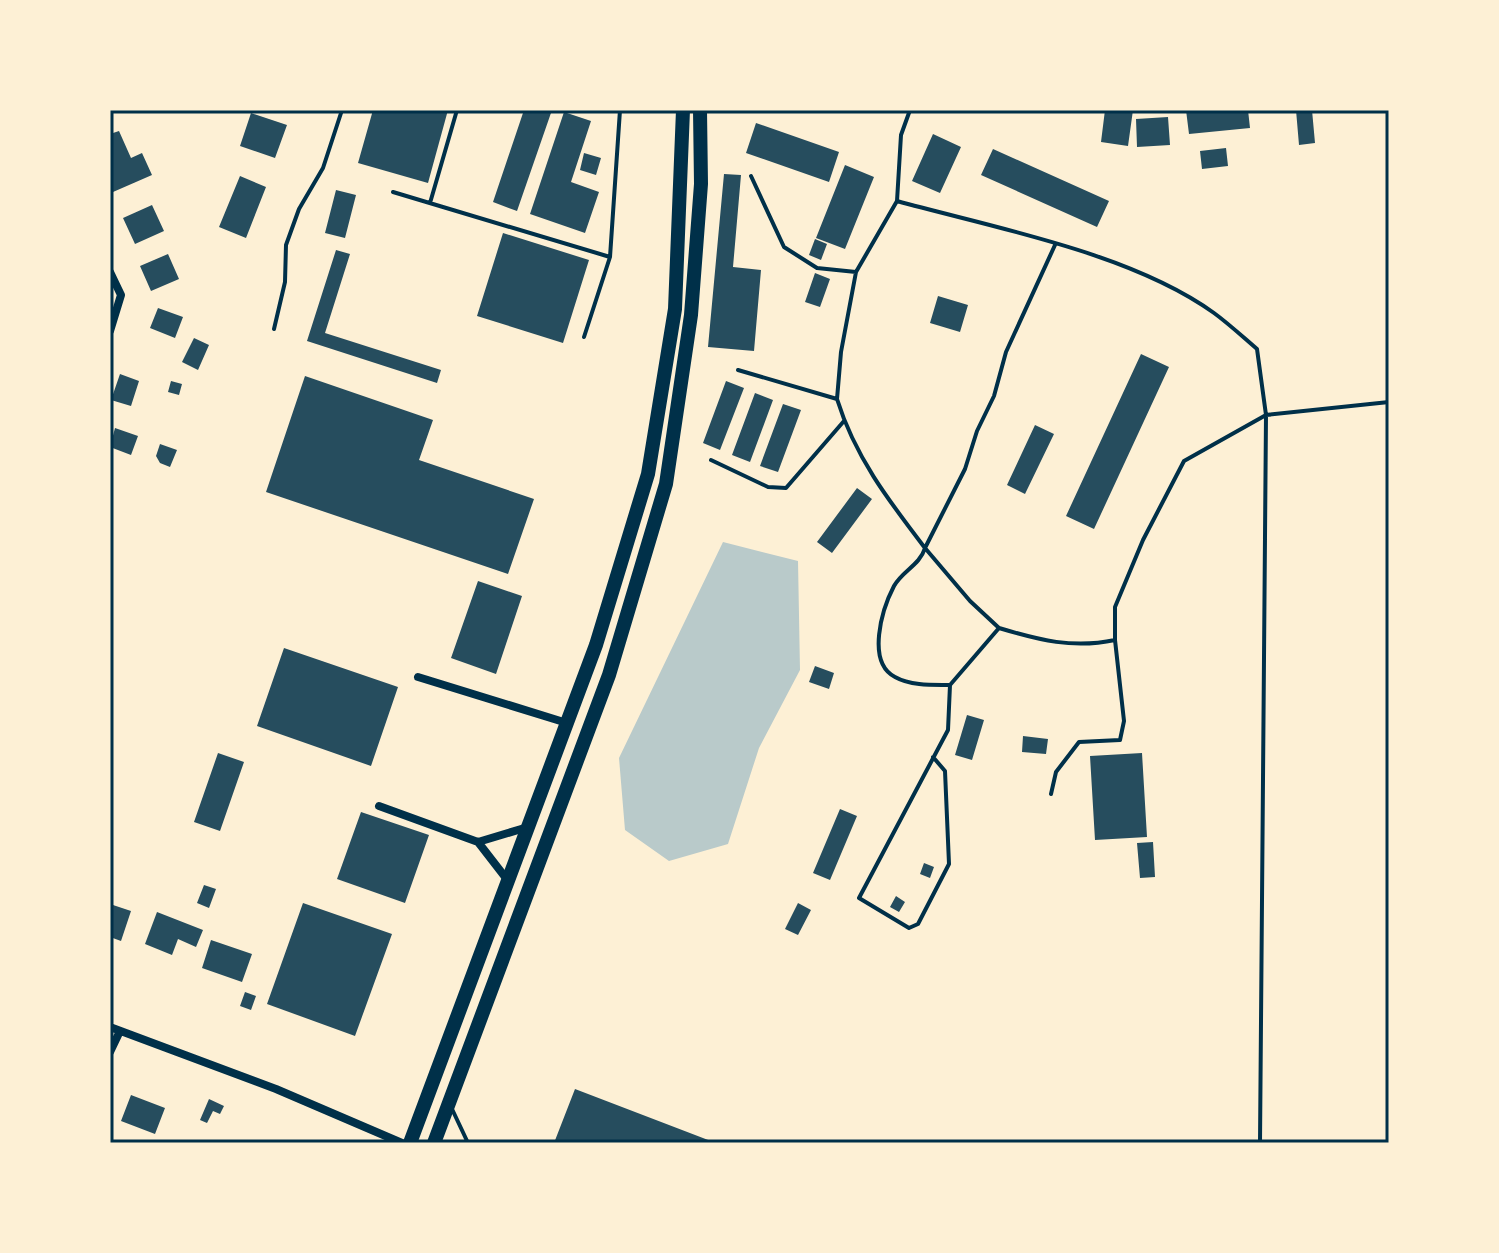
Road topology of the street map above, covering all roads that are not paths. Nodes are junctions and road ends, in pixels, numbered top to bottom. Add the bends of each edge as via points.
1 (342, 110) edge
2 (457, 110) edge
3 (620, 110) edge
4 (683, 110) edge
5 (700, 110) edge
6 (910, 110) edge
7 (751, 176) dead end
8 (393, 192) dead end
9 (897, 201) junction
10 (430, 203) junction
11 (1055, 245) junction
12 (610, 257) junction
13 (110, 272) edge
14 (856, 272) junction
15 (274, 329) dead end
16 (110, 331) edge
17 (584, 337) dead end
18 (738, 370) dead end
19 (837, 399) junction
20 (1389, 402) edge
21 (1266, 415) junction
22 (844, 421) junction
23 (711, 460) dead end
24 (925, 548) junction
25 (999, 628) junction
26 (1115, 640) junction
27 (418, 677) dead end
28 (950, 685) junction
29 (567, 723) junction
30 (933, 757) junction
31 (1051, 794) dead end
32 (379, 806) dead end
33 (529, 826) junction
34 (478, 842) junction
35 (509, 882) junction
36 (110, 1027) edge
37 (120, 1031) junction
38 (110, 1052) edge
39 (449, 1103) junction
40 (402, 1143) edge
41 (410, 1143) edge
42 (434, 1143) edge
43 (468, 1143) edge
44 (1260, 1143) edge

1 - 15 lane via 323,168 286,245 285,282
2 - 10 lane
3 - 12 lane
4 - 29 main road via 680,234 663,397 648,474
5 - 39 main road via 701,184 691,315 666,484 609,675
6 - 9 lane via 901,135
7 - 14 lane via 784,247 817,268
8 - 10 lane
9 - 11 lane
9 - 14 lane
10 - 12 lane
11 - 21 lane via 1148,276 1213,313 1257,349
11 - 24 lane via 1006,352 965,469
12 - 17 lane
13 - 16 street via 121,295
14 - 19 lane
18 - 19 lane
19 - 22 lane
20 - 21 lane
21 - 26 lane via 1184,461 1115,607
21 - 44 lane
22 - 23 lane via 786,488 768,487
22 - 24 lane via 885,497
24 - 25 lane
24 - 28 lane via 922,558 894,584 880,629 879,657 893,677
25 - 26 lane via 1044,642 1087,646
25 - 28 lane
26 - 31 lane via 1124,721 1120,740 1079,742 1056,772
27 - 29 street
28 - 30 lane via 948,730
29 - 33 main road
30 - 30 lane via 859,898 909,928 918,924 949,864 945,771
32 - 34 street
33 - 34 street
33 - 35 main road
34 - 35 street
35 - 41 main road
36 - 37 street
37 - 38 street
37 - 40 street
39 - 42 main road
39 - 43 lane

